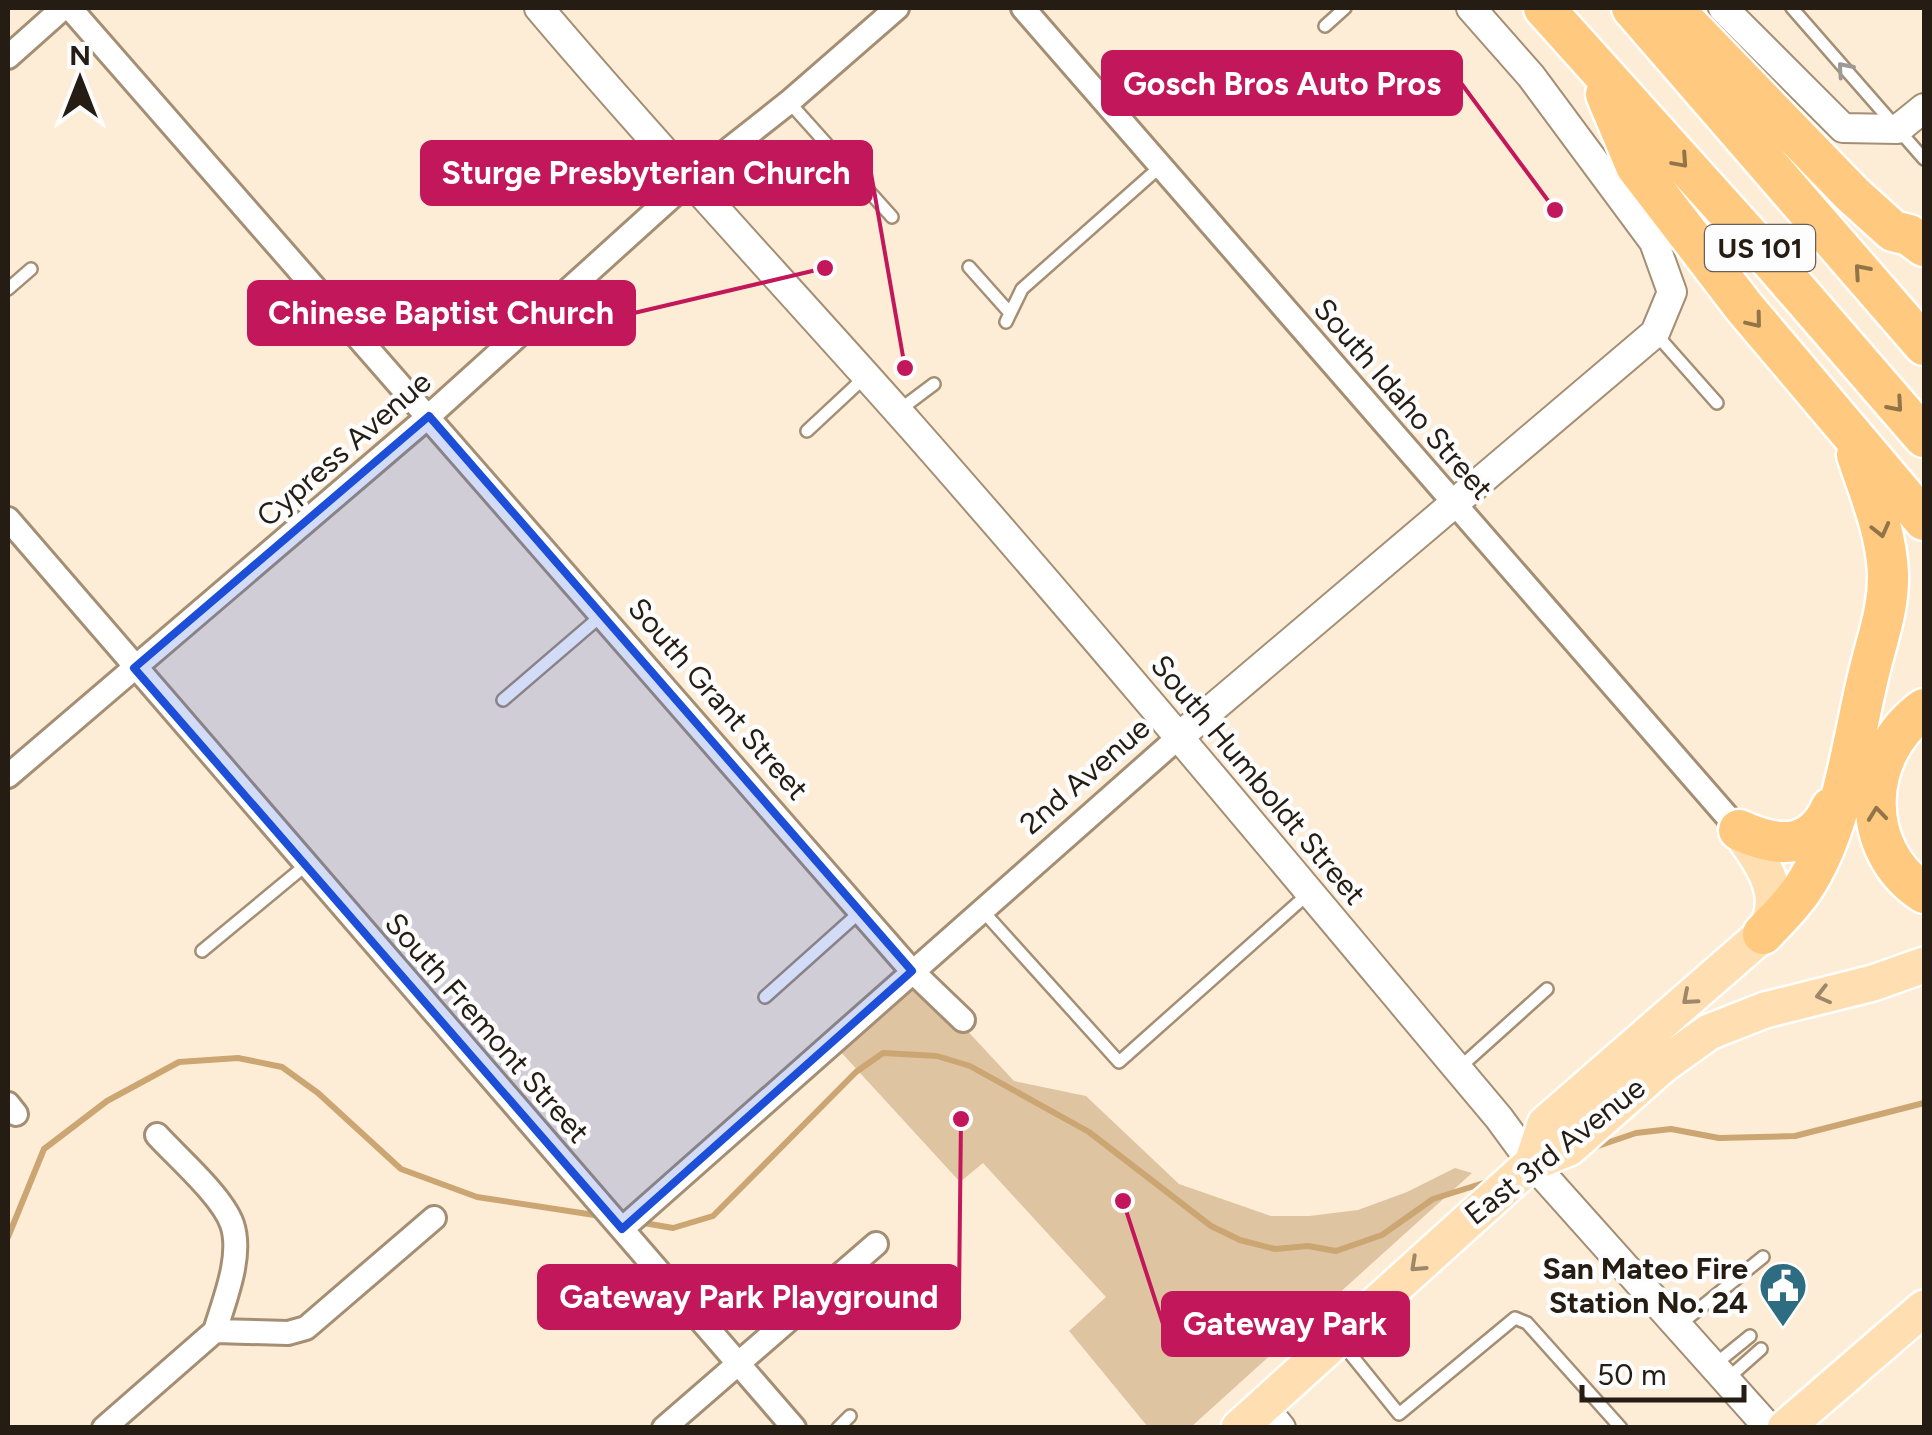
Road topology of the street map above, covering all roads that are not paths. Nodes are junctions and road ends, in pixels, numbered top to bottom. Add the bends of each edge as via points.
1 (66, 8) edge
2 (539, 8) edge
3 (897, 8) edge
4 (1022, 8) edge
5 (1345, 8) edge
6 (1471, 8) edge
7 (1544, 8) edge
8 (1632, 8) edge
9 (1672, 8) edge
10 (1723, 8) edge
11 (1792, 8) edge
12 (1325, 26) dead end
13 (8, 57) edge
14 (1592, 63) junction
15 (789, 102) junction
16 (1924, 108) edge
17 (1898, 129) junction
18 (1924, 159) edge
19 (1160, 166) junction
20 (689, 181) junction
21 (892, 217) dead end
22 (1909, 238) edge
23 (969, 268) dead end
24 (31, 269) dead end
25 (1924, 272) edge
26 (8, 289) edge
27 (1655, 333) junction
28 (1924, 345) edge
29 (866, 376) junction
30 (934, 384) dead end
31 (1717, 404) dead end
32 (898, 412) junction
33 (429, 416) junction
34 (806, 430) dead end
35 (1851, 437) junction
36 (1924, 437) edge
37 (1455, 504) junction
38 (8, 518) edge
39 (1924, 520) edge
40 (602, 616) junction
41 (134, 668) junction
42 (504, 700) dead end
43 (1924, 709) edge
44 (1180, 736) junction
45 (1847, 773) junction
46 (8, 776) edge
47 (1739, 830) junction
48 (306, 865) junction
49 (1309, 893) junction
50 (1924, 894) edge
51 (982, 910) junction
52 (860, 912) junction
53 (1763, 934) junction
54 (202, 951) dead end
55 (1924, 965) edge
56 (912, 971) junction
57 (1548, 989) dead end
58 (766, 997) dead end
59 (963, 1020) dead end
60 (1458, 1069) junction
61 (158, 1134) dead end
62 (1530, 1144) junction
63 (434, 1218) dead end
64 (629, 1237) junction
65 (876, 1244) dead end
66 (1762, 1257) dead end
67 (1924, 1308) edge
68 (1678, 1326) junction
69 (215, 1331) junction
70 (1750, 1336) dead end
71 (1338, 1338) junction
72 (1761, 1349) dead end
73 (737, 1364) junction
74 (1720, 1373) junction
75 (850, 1416) dead end
76 (1261, 1420) edge
77 (104, 1428) edge
78 (664, 1428) edge
79 (794, 1428) edge
80 (838, 1428) edge
81 (1621, 1428) edge
82 (1768, 1428) edge
83 (1785, 1428) edge

1 - 13 street
1 - 33 street, South Grant Street
2 - 20 street, South Humboldt Street
3 - 15 street, Cypress Avenue
4 - 19 street, South Idaho Street
5 - 12 lane
6 - 27 street, 2nd Avenue via 1531,76 1654,242 1672,292
7 - 14 highway, US 101
28 -> 8 highway, US 101
9 - 22 highway via 1811,154
10 - 17 street via 1843,128
17 -> 11 lane
14 -> 35 highway via 1636,166
14 -> 36 highway, US 101
15 - 20 street, Cypress Avenue
15 - 21 lane
16 - 17 street
17 - 18 lane
19 - 23 lane via 1022,290 1008,318
19 - 37 street, South Idaho Street
20 - 29 street, South Humboldt Street
20 - 33 street, Cypress Avenue
22 - 25 highway via 1899,245
24 - 26 lane
27 - 31 lane
27 - 37 street, 2nd Avenue
29 - 32 street, South Humboldt Street
29 - 34 lane
30 - 32 lane
32 - 44 street, South Humboldt Street
33 - 40 street, South Grant Street
33 - 41 street, Cypress Avenue
35 - 39 highway
35 -> 45 highway via 1881,524 1888,590
37 - 44 street, 2nd Avenue
37 - 47 street, South Idaho Street
38 - 41 street, South Fremont Street
40 - 42 lane
40 - 52 street, South Grant Street
41 - 46 street, Cypress Avenue
41 - 48 street, South Fremont Street
50 -> 43 highway via 1891,862 1874,802 1890,745
44 - 49 street, South Humboldt Street
44 - 51 street, 2nd Avenue
45 - 47 highway via 1828,816 1806,839 1776,844
45 - 53 highway via 1815,866
47 - 53 main road via 1774,894
48 - 54 lane
48 - 64 street, South Fremont Street
49 - 51 lane via 1119,1062
49 - 60 street, South Humboldt Street
51 - 56 street, 2nd Avenue
52 - 56 street, South Grant Street
52 - 58 lane
53 -> 62 main road via 1544,1124
55 -> 62 main road, East 3rd Avenue via 1736,1020 1684,1049 1569,1148
56 - 59 street, South Grant Street
56 - 64 street, 2nd Avenue via 649,1204
57 - 60 lane
60 - 62 street, South Humboldt Street
61 - 69 street via 232,1223 232,1260
62 - 68 street, South Humboldt Street via 1558,1193
62 -> 71 main road, East 3rd Avenue via 1456,1230
63 - 69 street via 306,1328 288,1334
64 - 73 street, South Fremont Street
65 - 73 street via 849,1279
66 - 68 lane
67 - 83 main road
68 - 74 street, South Humboldt Street
69 - 77 street
70 - 74 lane
71 - 76 main road, East 3rd Avenue
71 - 81 lane via 1399,1414 1515,1318 1527,1323
72 - 74 lane
73 - 78 street
73 - 79 street, South Fremont Street
74 - 82 street, South Humboldt Street
75 - 80 lane

